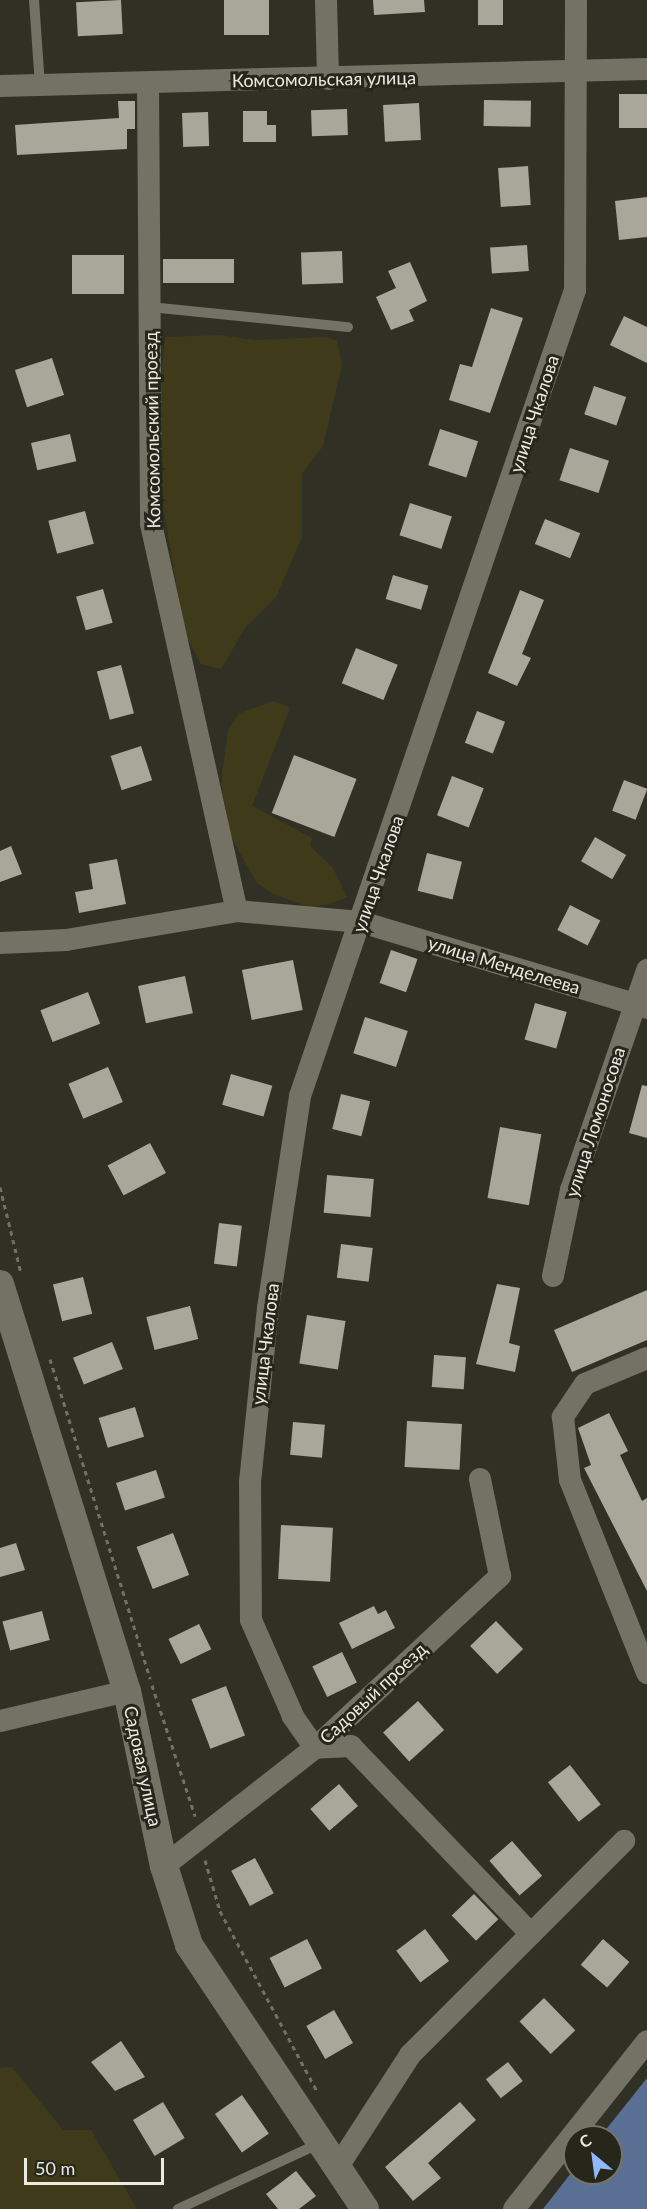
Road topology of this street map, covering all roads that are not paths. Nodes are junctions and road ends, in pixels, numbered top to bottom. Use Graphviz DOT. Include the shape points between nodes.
graph roads {
  1 [pos="34,0"];
  2 [pos="326,0"];
  3 [pos="576,0"];
  4 [pos="647,69"];
  5 [pos="576,73"];
  6 [pos="328,79"];
  7 [pos="148,84"];
  8 [pos="0,86"];
  9 [pos="40,86"];
  10 [pos="150,307"];
  11 [pos="348,327"];
  12 [pos="237,911"];
  13 [pos="361,922"];
  14 [pos="0,943"];
  15 [pos="647,970"];
  16 [pos="640,1006"];
  17 [pos="552,1276"];
  18 [pos="11,1281"];
  19 [pos="647,1358"];
  20 [pos="480,1479"];
  21 [pos="647,1673"];
  22 [pos="127,1691"];
  23 [pos="0,1720"];
  24 [pos="315,1748"];
  25 [pos="624,1841"];
  26 [pos="164,1866"];
  27 [pos="531,1934"];
  28 [pos="647,2042"];
  29 [pos="320,2143"];
  30 [pos="337,2168"];
  31 [pos="178,2209"];
  32 [pos="365,2209"];
  33 [pos="514,2209"];
  1 -- 9 [label="lane"];
  2 -- 6 [label="street"];
  3 -- 5 [label="street, улица Чкалова"];
  4 -- 5 [label="street, Комсомольская улица"];
  5 -- 6 [label="street, Комсомольская улица"];
  5 -- 13 [label="street, улица Чкалова" via="574,290"];
  6 -- 7 [label="street, Комсомольская улица"];
  7 -- 9 [label="street, Комсомольская улица"];
  7 -- 10 [label="street, Комсомольский проезд"];
  8 -- 9 [label="street, Комсомольская улица"];
  10 -- 11 [label="lane"];
  10 -- 12 [label="street, Комсомольский проезд" via="151,524"];
  12 -- 13 [label="street, улица Менделеева"];
  12 -- 14 [label="street, улица Менделеева" via="66,940"];
  13 -- 16 [label="street, улица Менделеева"];
  13 -- 24 [label="street, улица Чкалова" via="300,1096 268,1308 250,1482 251,1620 293,1716"];
  15 -- 16 [label="street, улица Ломоносова"];
  16 -- 17 [label="street, улица Ломоносова" via="571,1190"];
  18 -- 22 [label="street, Садовая улица"];
  19 -- 21 [label="street" via="585,1384 563,1417 570,1480"];
  20 -- 24 [label="street, Садовый проезд" via="500,1576"];
  22 -- 23 [label="street"];
  22 -- 26 [label="street, Садовая улица"];
  24 -- 26 [label="street, Садовый проезд"];
  24 -- 27 [label="street" via="351,1746"];
  25 -- 27 [label="street"];
  26 -- 29 [label="street, Садовая улица" via="189,1945"];
  27 -- 30 [label="street" via="410,2055"];
  28 -- 33 [label="street"];
  29 -- 30 [label="street, Садовая улица"];
  29 -- 31 [label="lane"];
  30 -- 32 [label="street, Садовая улица"];
}
